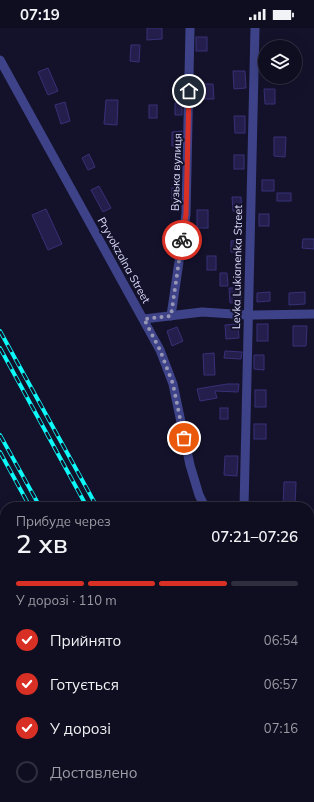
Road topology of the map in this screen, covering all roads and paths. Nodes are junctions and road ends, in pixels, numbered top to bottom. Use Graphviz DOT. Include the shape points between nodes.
graph roads {
  1 [pos="190,28"];
  2 [pos="255,28"];
  3 [pos="0,60"];
  4 [pos="314,314"];
  5 [pos="248,315"];
  6 [pos="171,316"];
  7 [pos="144,319"];
  8 [pos="202,502"];
  9 [pos="244,502"];
  1 -- 6 [label="street, Вузька вулиця" via="186,214"];
  2 -- 5 [label="street, Levka Lukianenka Street"];
  3 -- 7 [label="street, Pryvokzalna Street"];
  4 -- 5 [label="street"];
  5 -- 6 [label="street" via="202,312"];
  5 -- 9 [label="street, Levka Lukianenka Street"];
  6 -- 7 [label="street"];
  7 -- 8 [label="street, Pryvokzalna Street" via="173,384 190,466"];
}
